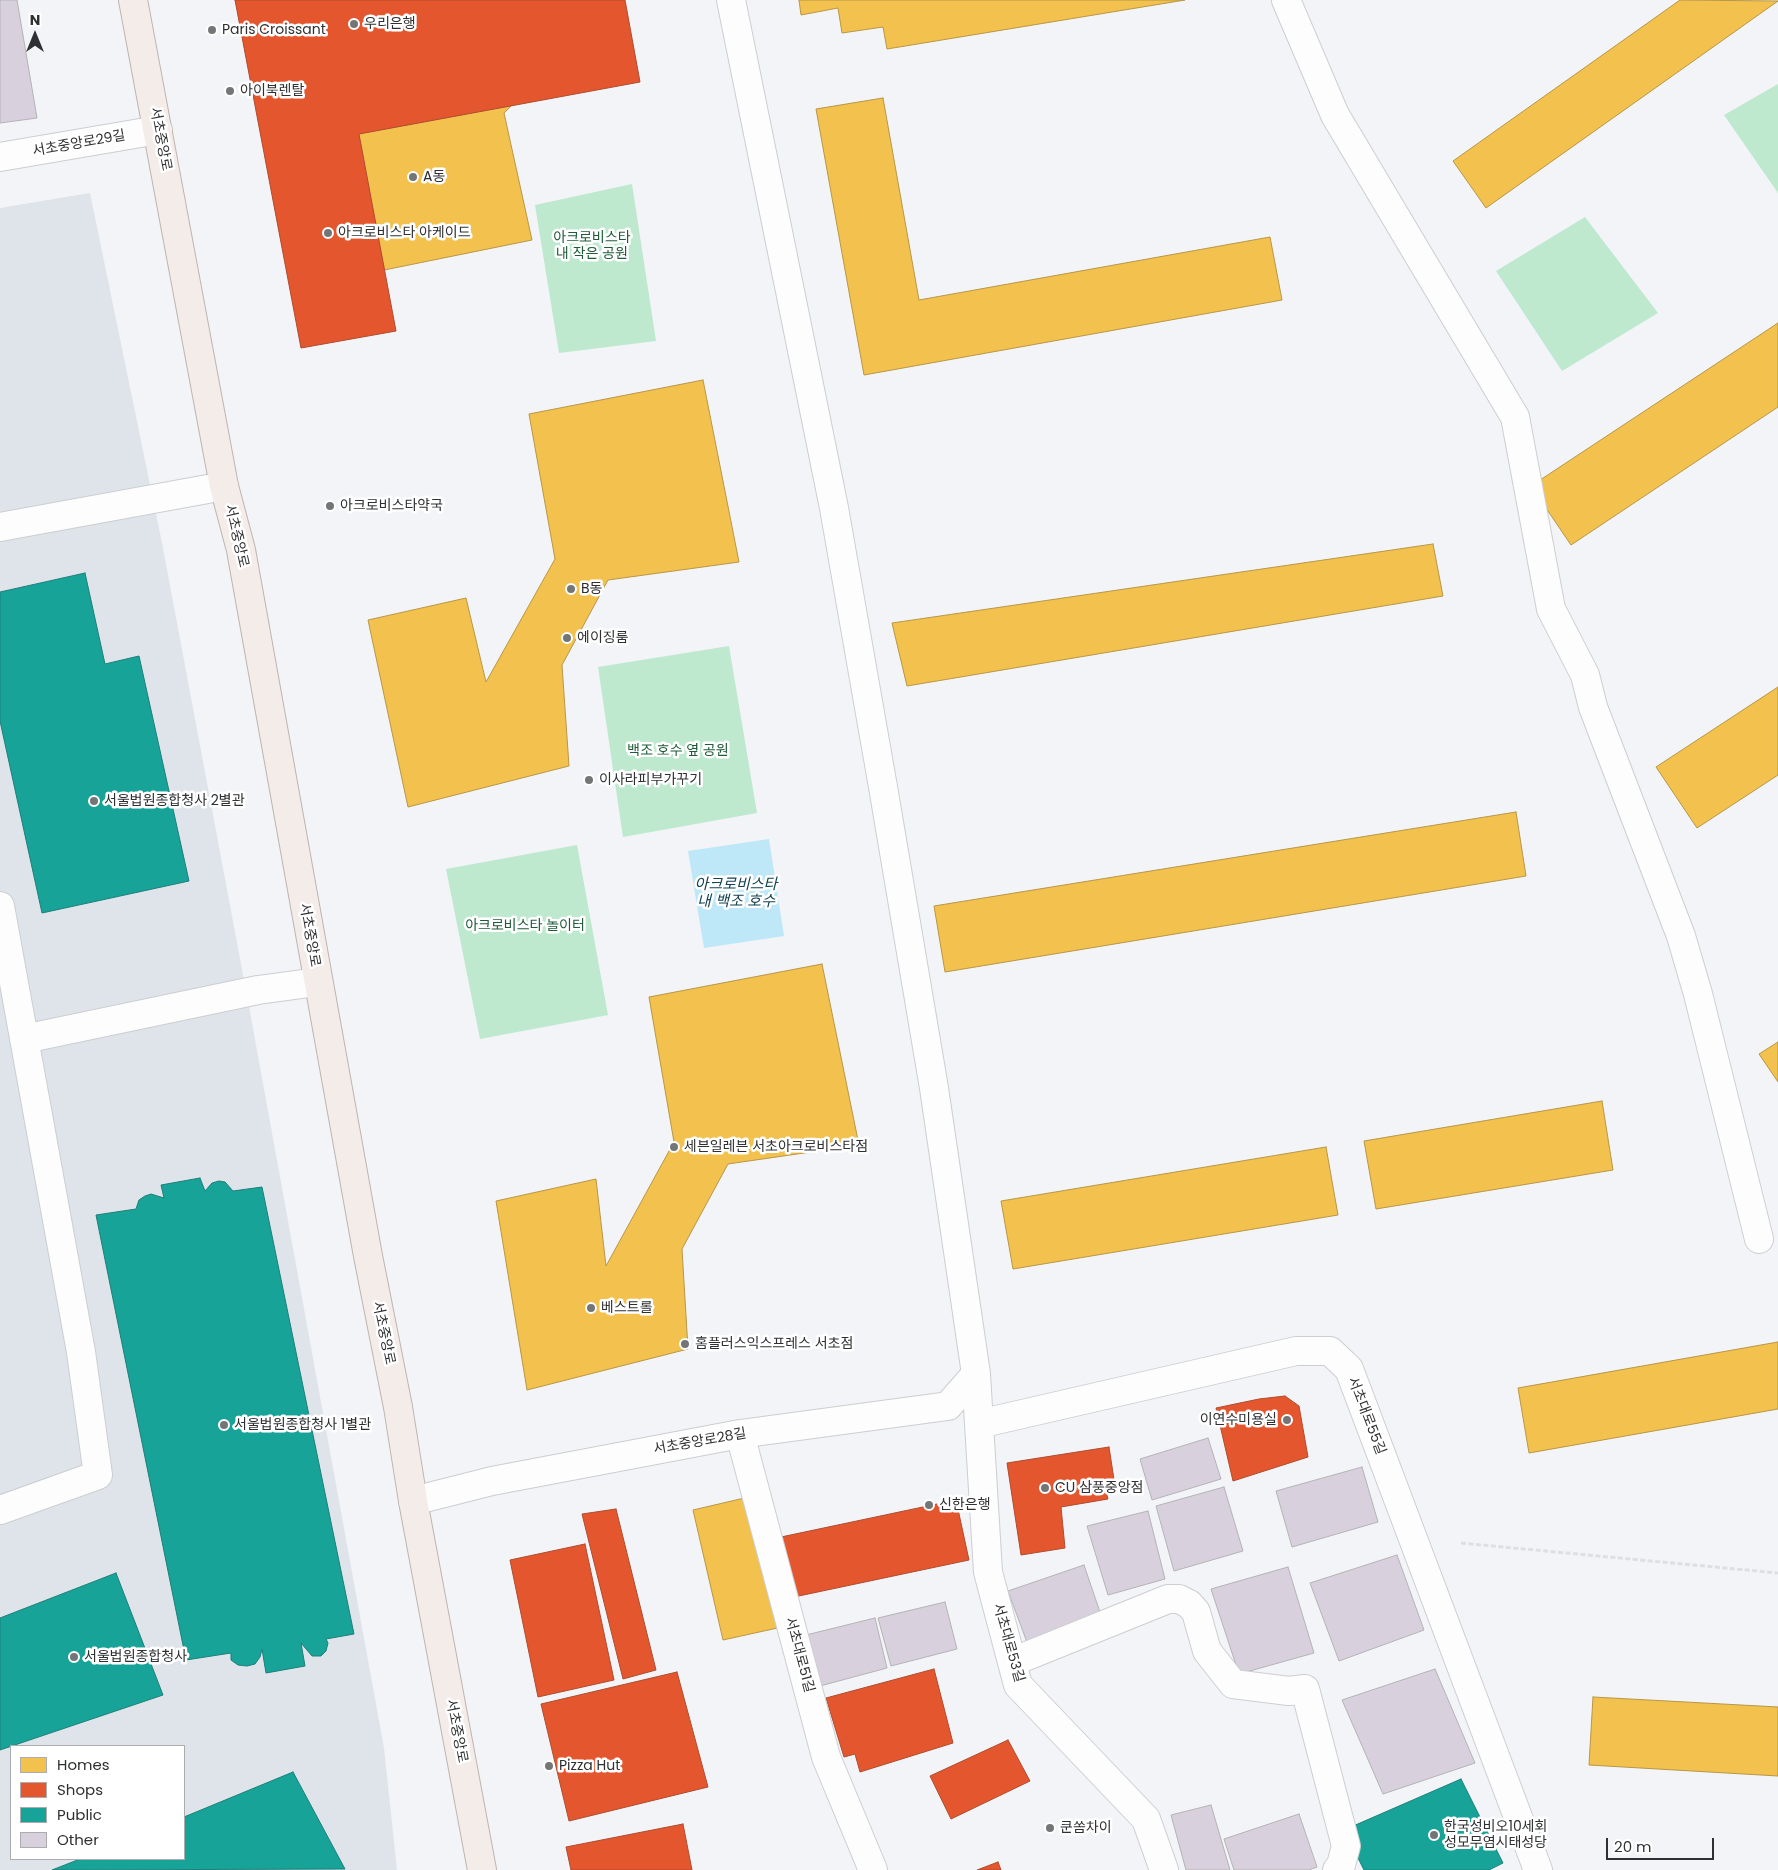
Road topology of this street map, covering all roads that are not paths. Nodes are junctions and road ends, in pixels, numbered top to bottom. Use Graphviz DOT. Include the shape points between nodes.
graph roads {
  1 [pos="134,0"];
  2 [pos="730,0"];
  3 [pos="1286,0"];
  4 [pos="158,130"];
  5 [pos="0,157"];
  6 [pos="224,486"];
  7 [pos="0,527"];
  8 [pos="0,906"];
  9 [pos="3,937"];
  10 [pos="317,982"];
  11 [pos="24,1039"];
  12 [pos="1759,1239"];
  13 [pos="976,1374"];
  14 [pos="979,1424"];
  15 [pos="740,1434"];
  16 [pos="413,1501"];
  17 [pos="0,1510"];
  18 [pos="1012,1662"];
  19 [pos="482,1870"];
  20 [pos="873,1870"];
  21 [pos="1164,1870"];
  22 [pos="1337,1870"];
  23 [pos="1538,1870"];
  1 -- 4 [label="main road, 서초중앙로"];
  2 -- 13 [label="street" via="836,517 934,1088"];
  3 -- 12 [label="street" via="1335,115 1515,417 1551,609 1584,675 1593,707 1682,936"];
  4 -- 5 [label="street, 서초중앙로29길"];
  4 -- 6 [label="main road, 서초중앙로"];
  6 -- 7 [label="street"];
  6 -- 10 [label="main road, 서초중앙로" via="240,550"];
  8 -- 9 [label="street"];
  9 -- 11 [label="street"];
  10 -- 11 [label="street" via="258,990"];
  10 -- 16 [label="main road, 서초중앙로"];
  11 -- 17 [label="street" via="81,1352 98,1475"];
  13 -- 14 [label="street"];
  13 -- 15 [label="street, 서초중앙로28길" via="948,1406"];
  14 -- 18 [label="street, 서초대로53길" via="988,1572"];
  14 -- 23 [label="street, 서초대로55길" via="1296,1351 1330,1351 1349,1369"];
  15 -- 16 [label="street, 서초중앙로28길" via="492,1481"];
  15 -- 20 [label="street, 서초대로51길" via="826,1757"];
  16 -- 19 [label="main road, 서초중앙로"];
  18 -- 21 [label="street, 서초대로53길" via="1018,1685 1146,1819"];
  18 -- 22 [label="street" via="1168,1599 1179,1599 1189,1604 1196,1612 1207,1650 1233,1684 1290,1691 1305,1689 1346,1846"];
}
